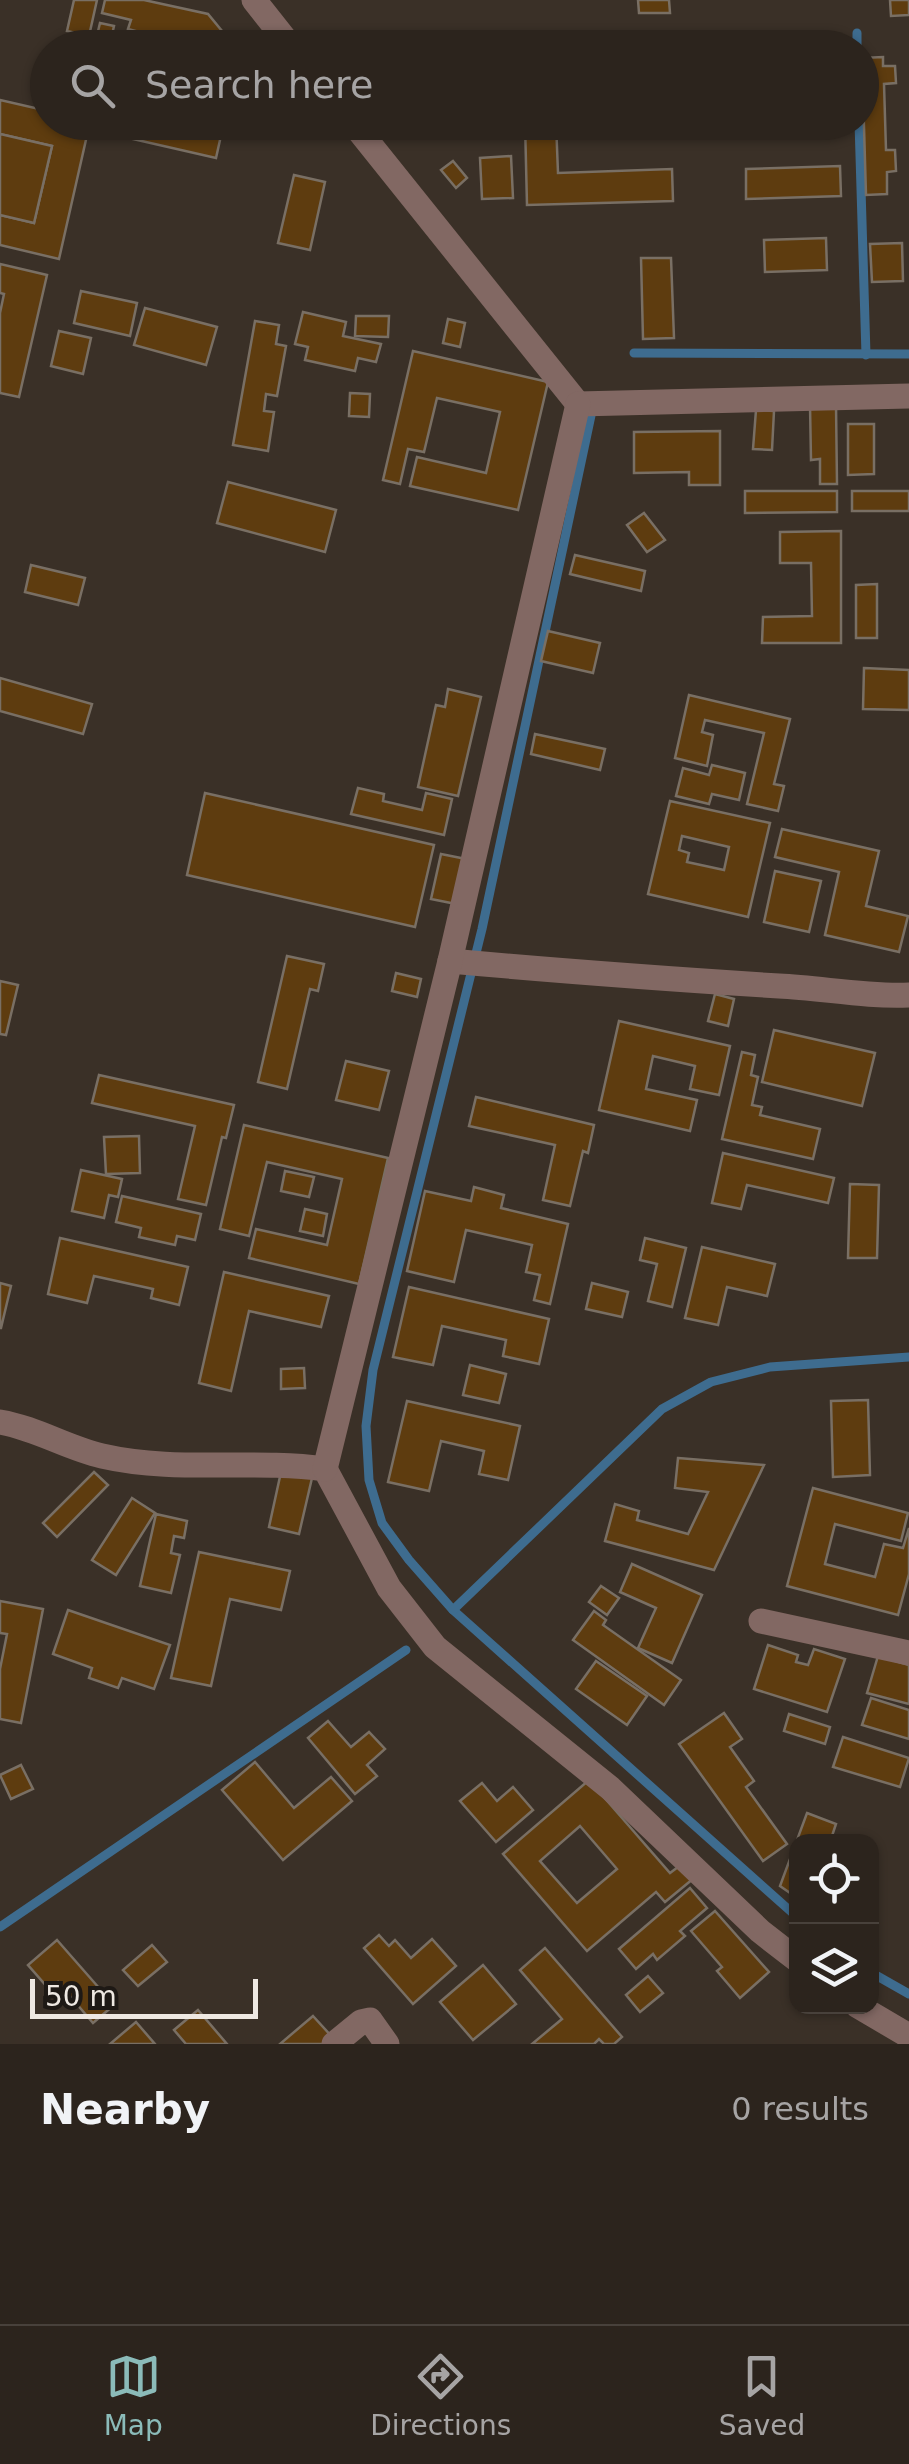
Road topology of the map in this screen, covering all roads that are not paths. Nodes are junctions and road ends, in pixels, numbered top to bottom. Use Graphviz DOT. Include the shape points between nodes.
graph roads {
  1 [pos="254,0"];
  2 [pos="278,30"];
  3 [pos="366,140"];
  4 [pos="909,396"];
  5 [pos="578,404"];
  6 [pos="450,961"];
  7 [pos="909,994"];
  8 [pos="0,1422"];
  9 [pos="325,1469"];
  10 [pos="761,1621"];
  11 [pos="909,1653"];
  12 [pos="789,1954"];
  13 [pos="872,2014"];
  14 [pos="909,2036"];
  15 [pos="334,2044"];
  16 [pos="386,2044"];
  1 -- 2 [label="street"];
  3 -- 5 [label="street"];
  4 -- 5 [label="street"];
  5 -- 6 [label="street"];
  6 -- 7 [label="street"];
  6 -- 9 [label="street"];
  8 -- 9 [label="street" via="100,1456"];
  9 -- 12 [label="street" via="388,1588 435,1647 610,1788"];
  10 -- 11 [label="street"];
  13 -- 14 [label="street"];
  15 -- 16 [label="street" via="370,2020"];
}
